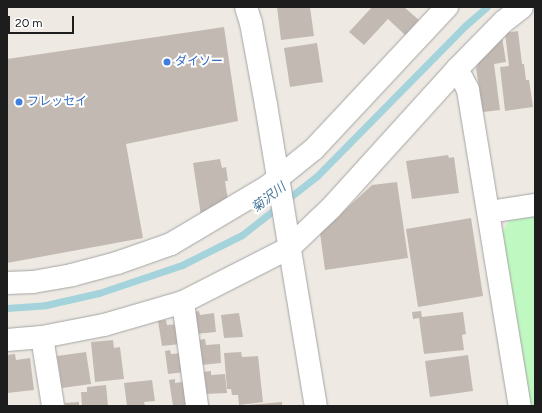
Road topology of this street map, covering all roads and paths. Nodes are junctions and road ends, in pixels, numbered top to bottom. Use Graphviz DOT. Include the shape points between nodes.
graph roads {
  1 [pos="246,7"];
  2 [pos="447,7"];
  3 [pos="522,7"];
  4 [pos="456,69"];
  5 [pos="279,183"];
  6 [pos="535,205"];
  7 [pos="489,212"];
  8 [pos="288,241"];
  9 [pos="7,283"];
  10 [pos="183,302"];
  11 [pos="42,337"];
  12 [pos="7,340"];
  13 [pos="53,406"];
  14 [pos="197,406"];
  15 [pos="316,406"];
  16 [pos="520,406"];
  1 -- 5 [label="street"];
  2 -- 5 [label="street"];
  3 -- 4 [label="street" via="503,22"];
  4 -- 7 [label="street" via="468,90"];
  4 -- 8 [label="street" via="331,208"];
  5 -- 8 [label="street"];
  5 -- 9 [label="street" via="171,244 118,263 72,275 32,282"];
  6 -- 7 [label="street"];
  7 -- 16 [label="street"];
  8 -- 10 [label="street"];
  8 -- 15 [label="street"];
  10 -- 11 [label="street" via="104,325"];
  10 -- 14 [label="street"];
  11 -- 12 [label="street"];
  11 -- 13 [label="street"];
}
